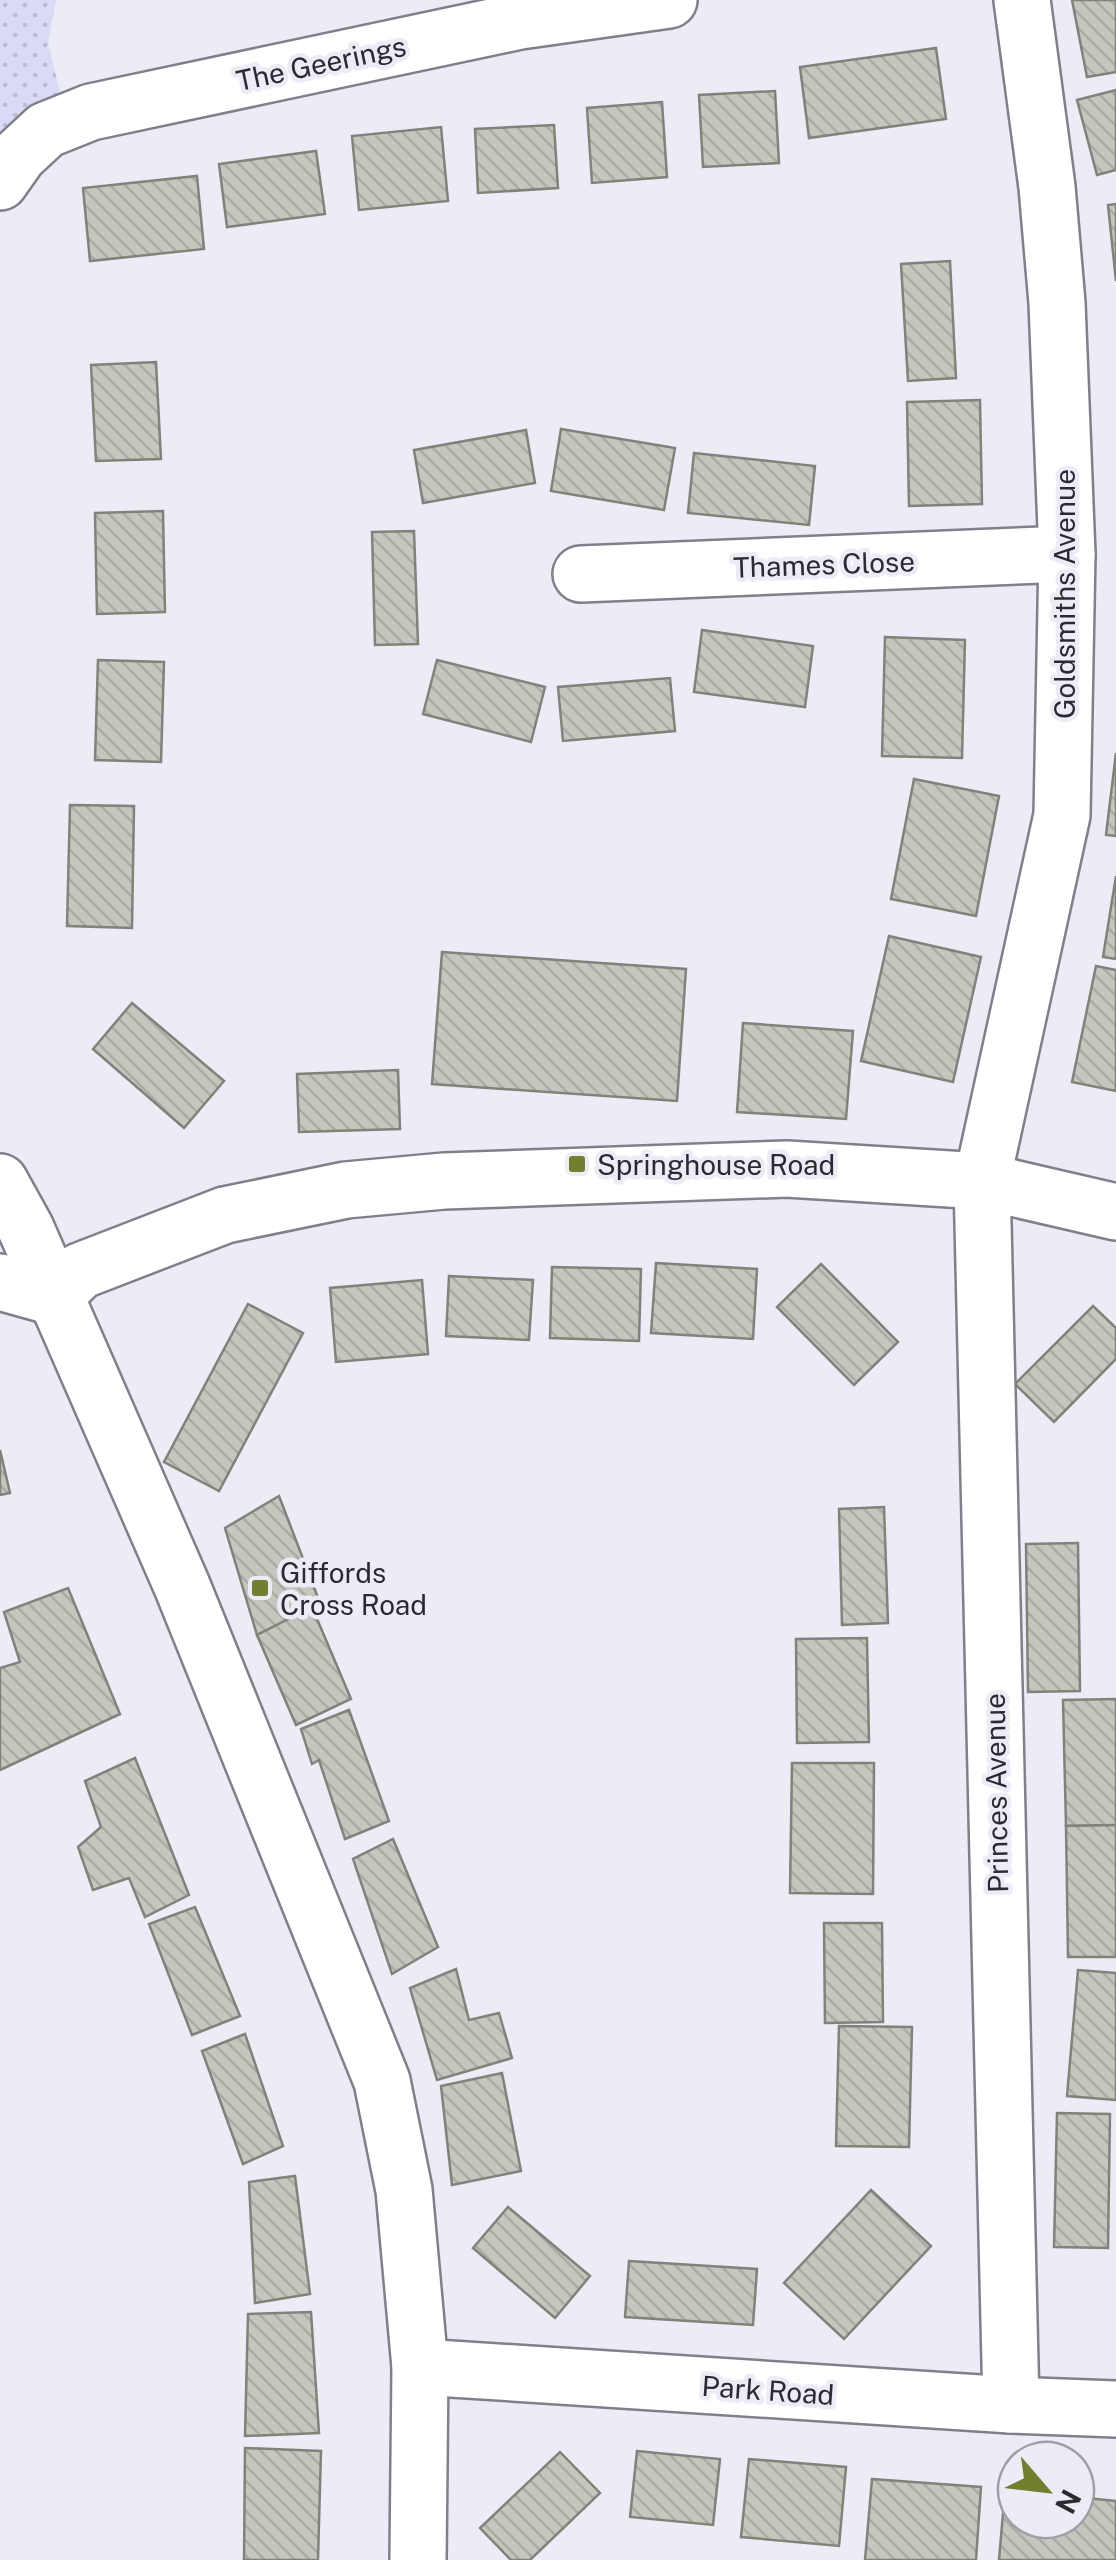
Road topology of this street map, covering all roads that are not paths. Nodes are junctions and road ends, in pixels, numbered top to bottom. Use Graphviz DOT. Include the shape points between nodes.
graph roads {
  1 [pos="669,0"];
  2 [pos="1022,0"];
  3 [pos="518,10"];
  4 [pos="0,182"];
  5 [pos="1067,554"];
  6 [pos="581,574"];
  7 [pos="982,1181"];
  8 [pos="1,1200"];
  9 [pos="1116,1212"];
  10 [pos="0,1282"];
  11 [pos="54,1297"];
  12 [pos="420,2367"];
  13 [pos="1011,2405"];
  14 [pos="1116,2408"];
  15 [pos="418,2560"];
  1 -- 3 [label="street, The Geerings"];
  2 -- 5 [label="street, Goldsmiths Avenue" via="1056,284"];
  3 -- 4 [label="street, The Geerings" via="91,112 46,130"];
  5 -- 6 [label="street, Thames Close"];
  5 -- 7 [label="street, Goldsmiths Avenue" via="1062,815"];
  7 -- 9 [label="street"];
  7 -- 11 [label="street" via="787,1169 346,1190 225,1215 80,1272"];
  7 -- 13 [label="street, Princes Avenue"];
  8 -- 11 [label="street" via="26,1229"];
  10 -- 11 [label="street"];
  11 -- 12 [label="street" via="182,1586 382,2080 404,2190"];
  12 -- 13 [label="street, Park Road"];
  12 -- 15 [label="street"];
  13 -- 14 [label="street, Park Road"];
}
